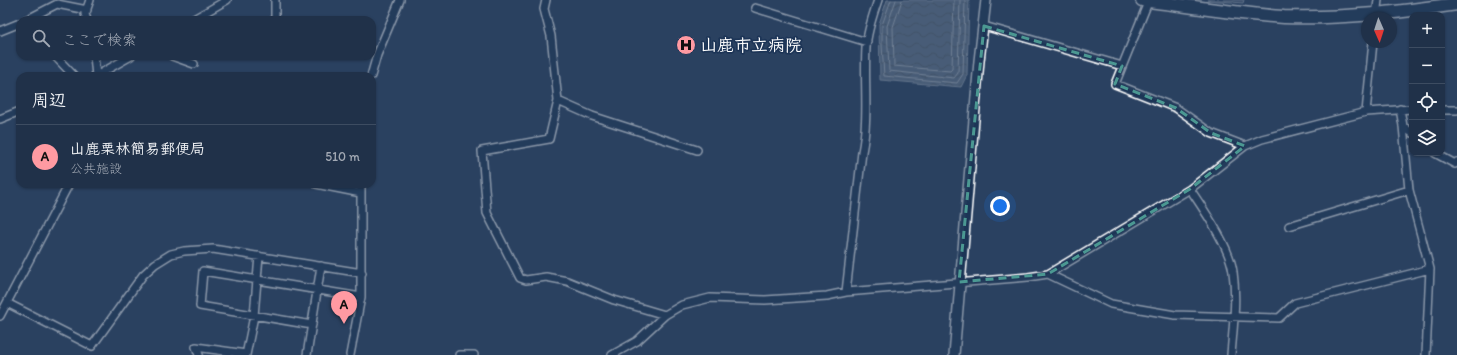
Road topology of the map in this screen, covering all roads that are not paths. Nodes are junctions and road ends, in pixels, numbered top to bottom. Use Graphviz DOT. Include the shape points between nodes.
graph roads {
  1 [pos="90,0"];
  2 [pos="227,0"];
  3 [pos="275,0"];
  4 [pos="400,0"];
  5 [pos="546,0"];
  6 [pos="878,0"];
  7 [pos="986,0"];
  8 [pos="1147,0"];
  9 [pos="1378,0"];
  10 [pos="1457,4"];
  11 [pos="755,8"];
  12 [pos="87,10"];
  13 [pos="1377,12"];
  14 [pos="1397,14"];
  15 [pos="34,16"];
  16 [pos="86,16"];
  17 [pos="199,16"];
  18 [pos="275,16"];
  19 [pos="1361,17"];
  20 [pos="16,25"];
  21 [pos="984,26"];
  22 [pos="0,31"];
  23 [pos="867,42"];
  24 [pos="1372,48"];
  25 [pos="376,58"];
  26 [pos="60,60"];
  27 [pos="94,60"];
  28 [pos="123,60"];
  29 [pos="183,60"];
  30 [pos="376,60"];
  31 [pos="194,64"];
  32 [pos="1122,66"];
  33 [pos="70,72"];
  34 [pos="96,72"];
  35 [pos="103,72"];
  36 [pos="372,72"];
  37 [pos="558,101"];
  38 [pos="1400,109"];
  39 [pos="1409,109"];
  40 [pos="1445,110"];
  41 [pos="1457,110"];
  42 [pos="1366,112"];
  43 [pos="16,113"];
  44 [pos="0,119"];
  45 [pos="1403,126"];
  46 [pos="1409,131"];
  47 [pos="1245,146"];
  48 [pos="697,150"];
  49 [pos="1440,156"];
  50 [pos="1457,162"];
  51 [pos="67,188"];
  52 [pos="336,188"];
  53 [pos="361,188"];
  54 [pos="1190,189"];
  55 [pos="1409,190"];
  56 [pos="361,193"];
  57 [pos="1289,226"];
  58 [pos="259,256"];
  59 [pos="321,266"];
  60 [pos="1430,269"];
  61 [pos="362,273"];
  62 [pos="1048,274"];
  63 [pos="258,280"];
  64 [pos="959,282"];
  65 [pos="317,290"];
  66 [pos="846,292"];
  67 [pos="361,297"];
  68 [pos="7,303"];
  69 [pos="665,315"];
  70 [pos="0,316"];
  71 [pos="254,316"];
  72 [pos="1234,316"];
  73 [pos="312,325"];
  74 [pos="199,355"];
  75 [pos="246,355"];
  76 [pos="307,355"];
  77 [pos="350,355"];
  78 [pos="459,355"];
  79 [pos="474,355"];
  80 [pos="612,355"];
  81 [pos="954,355"];
  82 [pos="1231,355"];
  83 [pos="1426,355"];
  1 -- 12 [label="street"];
  2 -- 17 [label="street"];
  3 -- 18 [label="street"];
  4 -- 25 [label="street"];
  5 -- 37 [label="street" via="544,9 551,36"];
  6 -- 23 [label="street"];
  7 -- 21 [label="street"];
  8 -- 19 [label="highway" via="1218,11 1285,17"];
  8 -- 32 [label="street"];
  9 -- 13 [label="street"];
  10 -- 14 [label="highway"];
  11 -- 23 [label="street"];
  12 -- 15 [label="street" via="57,4"];
  12 -- 16 [label="street"];
  20 -- 22 [label="street"];
  21 -- 32 [label="street"];
  21 -- 64 [label="street"];
  23 -- 66 [label="street" via="866,135"];
  24 -- 42 [label="street"];
  26 -- 33 [label="street"];
  27 -- 34 [label="street"];
  28 -- 35 [label="street"];
  29 -- 31 [label="street"];
  30 -- 36 [label="street"];
  32 -- 47 [label="street" via="1115,84 1176,108 1211,133"];
  37 -- 48 [label="street" via="592,116"];
  37 -- 69 [label="street" via="549,139 482,151 487,213 504,249 520,278 526,280 546,277 567,281 614,300"];
  38 -- 39 [label="street"];
  38 -- 42 [label="street"];
  38 -- 45 [label="street"];
  40 -- 41 [label="street"];
  42 -- 47 [label="street" via="1262,139"];
  43 -- 44 [label="street"];
  45 -- 46 [label="street"];
  45 -- 55 [label="street"];
  47 -- 54 [label="street"];
  49 -- 50 [label="street" via="1455,164"];
  51 -- 68 [label="street"];
  52 -- 56 [label="street"];
  53 -- 56 [label="street"];
  54 -- 62 [label="street"];
  54 -- 72 [label="street" via="1221,238 1233,271"];
  55 -- 57 [label="street"];
  55 -- 60 [label="street"];
  56 -- 61 [label="street"];
  58 -- 59 [label="street"];
  58 -- 63 [label="street"];
  58 -- 68 [label="street" via="213,249 171,254 143,275 92,346"];
  59 -- 61 [label="street"];
  59 -- 65 [label="street"];
  60 -- 72 [label="street" via="1295,303 1279,318"];
  60 -- 83 [label="street"];
  61 -- 67 [label="street"];
  62 -- 64 [label="street"];
  62 -- 72 [label="street" via="1111,304 1175,315"];
  63 -- 65 [label="street"];
  63 -- 71 [label="street"];
  63 -- 71 [label="street" via="203,271 200,306"];
  64 -- 66 [label="street"];
  64 -- 81 [label="street"];
  65 -- 67 [label="street"];
  65 -- 73 [label="street"];
  66 -- 69 [label="street" via="827,296 765,300 710,298 682,305"];
  67 -- 77 [label="street"];
  68 -- 70 [label="street"];
  69 -- 80 [label="street" via="637,341"];
  71 -- 73 [label="street"];
  71 -- 75 [label="street"];
  72 -- 82 [label="street"];
  73 -- 76 [label="street"];
  74 -- 75 [label="street" via="196,347"];
  78 -- 79 [label="street"];
}
